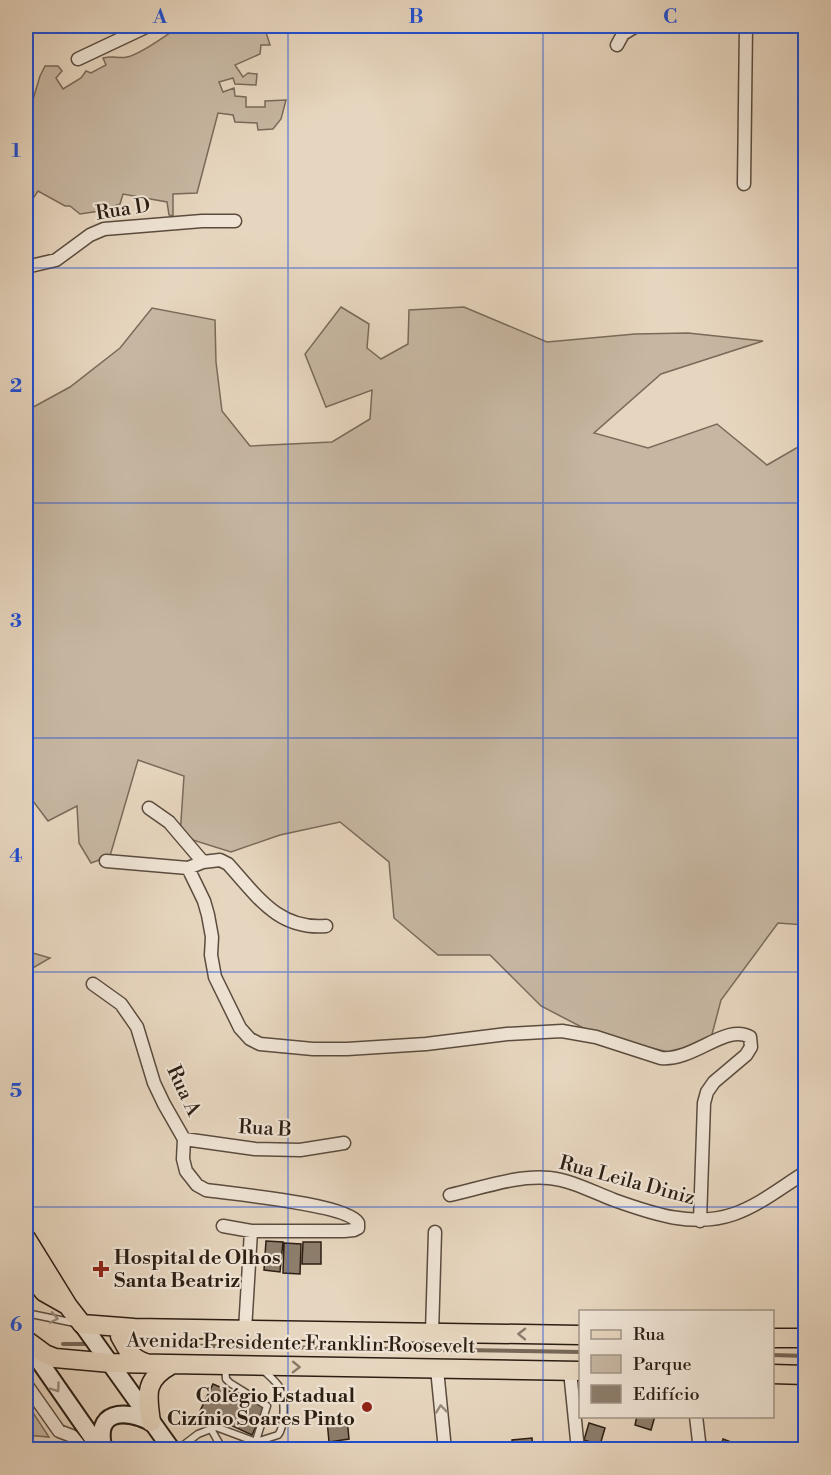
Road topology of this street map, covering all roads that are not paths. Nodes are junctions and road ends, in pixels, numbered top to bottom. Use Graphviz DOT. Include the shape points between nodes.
graph roads {
  1 [pos="148,26"];
  2 [pos="636,26"];
  3 [pos="746,26"];
  4 [pos="617,45"];
  5 [pos="78,59"];
  6 [pos="744,184"];
  7 [pos="235,221"];
  8 [pos="26,267"];
  9 [pos="149,808"];
  10 [pos="106,861"];
  11 [pos="203,862"];
  12 [pos="188,868"];
  13 [pos="326,926"];
  14 [pos="93,984"];
  15 [pos="184,1139"];
  16 [pos="344,1143"];
  17 [pos="806,1172"];
  18 [pos="450,1195"];
  19 [pos="700,1221"];
  20 [pos="223,1226"];
  21 [pos="251,1231"];
  22 [pos="435,1232"];
  23 [pos="26,1238"];
  24 [pos="26,1269"];
  25 [pos="68,1306"];
  26 [pos="26,1313"];
  27 [pos="82,1324"];
  28 [pos="134,1328"];
  29 [pos="245,1330"];
  30 [pos="432,1333"];
  31 [pos="579,1335"];
  32 [pos="774,1338"];
  33 [pos="806,1338"];
  34 [pos="26,1341"];
  35 [pos="111,1363"];
  36 [pos="152,1365"];
  37 [pos="171,1365"];
  38 [pos="225,1366"];
  39 [pos="259,1366"];
  40 [pos="437,1369"];
  41 [pos="575,1371"];
  42 [pos="774,1374"];
  43 [pos="806,1375"];
  44 [pos="26,1383"];
  45 [pos="696,1418"];
  46 [pos="151,1422"];
  47 [pos="211,1429"];
  48 [pos="256,1442"];
  49 [pos="82,1449"];
  50 [pos="102,1449"];
  51 [pos="172,1449"];
  52 [pos="177,1449"];
  53 [pos="224,1449"];
  54 [pos="253,1449"];
  55 [pos="445,1449"];
  56 [pos="578,1449"];
  57 [pos="700,1449"];
  1 -- 5 [label="street"];
  2 -- 4 [label="street" via="620,37"];
  3 -- 6 [label="street"];
  7 -- 8 [label="street, Rua D" via="104,230 90,235 56,260"];
  9 -- 11 [label="street" via="169,822"];
  10 -- 12 [label="street"];
  11 -- 12 [label="street"];
  11 -- 13 [label="street" via="220,860 228,864 280,917 298,924"];
  12 -- 19 [label="street" via="208,915 215,977 240,1028 260,1044 346,1049 562,1031 672,1059 729,1034 743,1033 750,1038 751,1047 714,1082 704,1103"];
  14 -- 15 [label="street, Rua A" via="120,1004 137,1027 154,1083"];
  15 -- 16 [label="street, Rua B" via="255,1149 300,1150"];
  15 -- 21 [label="street, Rua A" via="186,1170 206,1190 340,1211 358,1223 358,1228 344,1231"];
  17 -- 19 [label="street, Rua Leila Diniz" via="736,1213"];
  18 -- 19 [label="street, Rua Leila Diniz" via="523,1179 552,1179 637,1208"];
  20 -- 21 [label="street"];
  21 -- 29 [label="street"];
  22 -- 30 [label="street"];
  23 -- 25 [label="main road"];
  24 -- 25 [label="main road" via="44,1292"];
  25 -- 27 [label="main road"];
  26 -- 27 [label="lane, one-way"];
  27 -- 28 [label="main road, Avenida Presidente Franklin Roosevelt"];
  27 -- 35 [label="main road"];
  28 -- 29 [label="main road, Avenida Presidente Franklin Roosevelt"];
  28 -- 36 [label="main road" via="120,1336 132,1357"];
  29 -- 30 [label="main road, Avenida Presidente Franklin Roosevelt"];
  31 -- 30 [label="main road, Avenida Presidente Franklin Roosevelt, one-way"];
  32 -- 33 [label="main road"];
  34 -- 35 [label="main road, Avenida Presidente Franklin Roosevelt" via="55,1358"];
  34 -- 50 [label="main road, one-way"];
  35 -- 36 [label="main road, Avenida Presidente Franklin Roosevelt"];
  35 -- 46 [label="main road"];
  36 -- 37 [label="main road, Avenida Presidente Franklin Roosevelt"];
  37 -- 38 [label="main road, Avenida Presidente Franklin Roosevelt"];
  37 -- 46 [label="main road" via="158,1372 151,1383"];
  38 -- 39 [label="main road, Avenida Presidente Franklin Roosevelt"];
  38 -- 48 [label="lane" via="230,1383 267,1406"];
  39 -- 40 [label="main road, Avenida Presidente Franklin Roosevelt, one-way"];
  39 -- 48 [label="lane" via="280,1387 283,1425 278,1435"];
  40 -- 41 [label="main road, Avenida Presidente Franklin Roosevelt"];
  55 -- 40 [label="street, one-way"];
  41 -- 56 [label="street"];
  42 -- 43 [label="main road"];
  44 -- 49 [label="street" via="59,1431 72,1436"];
  45 -- 57 [label="street"];
  46 -- 50 [label="main road" via="135,1415 110,1418 104,1425"];
  46 -- 51 [label="main road"];
  47 -- 48 [label="lane" via="220,1428"];
  47 -- 52 [label="lane"];
  47 -- 53 [label="lane"];
  48 -- 54 [label="lane"];
}
